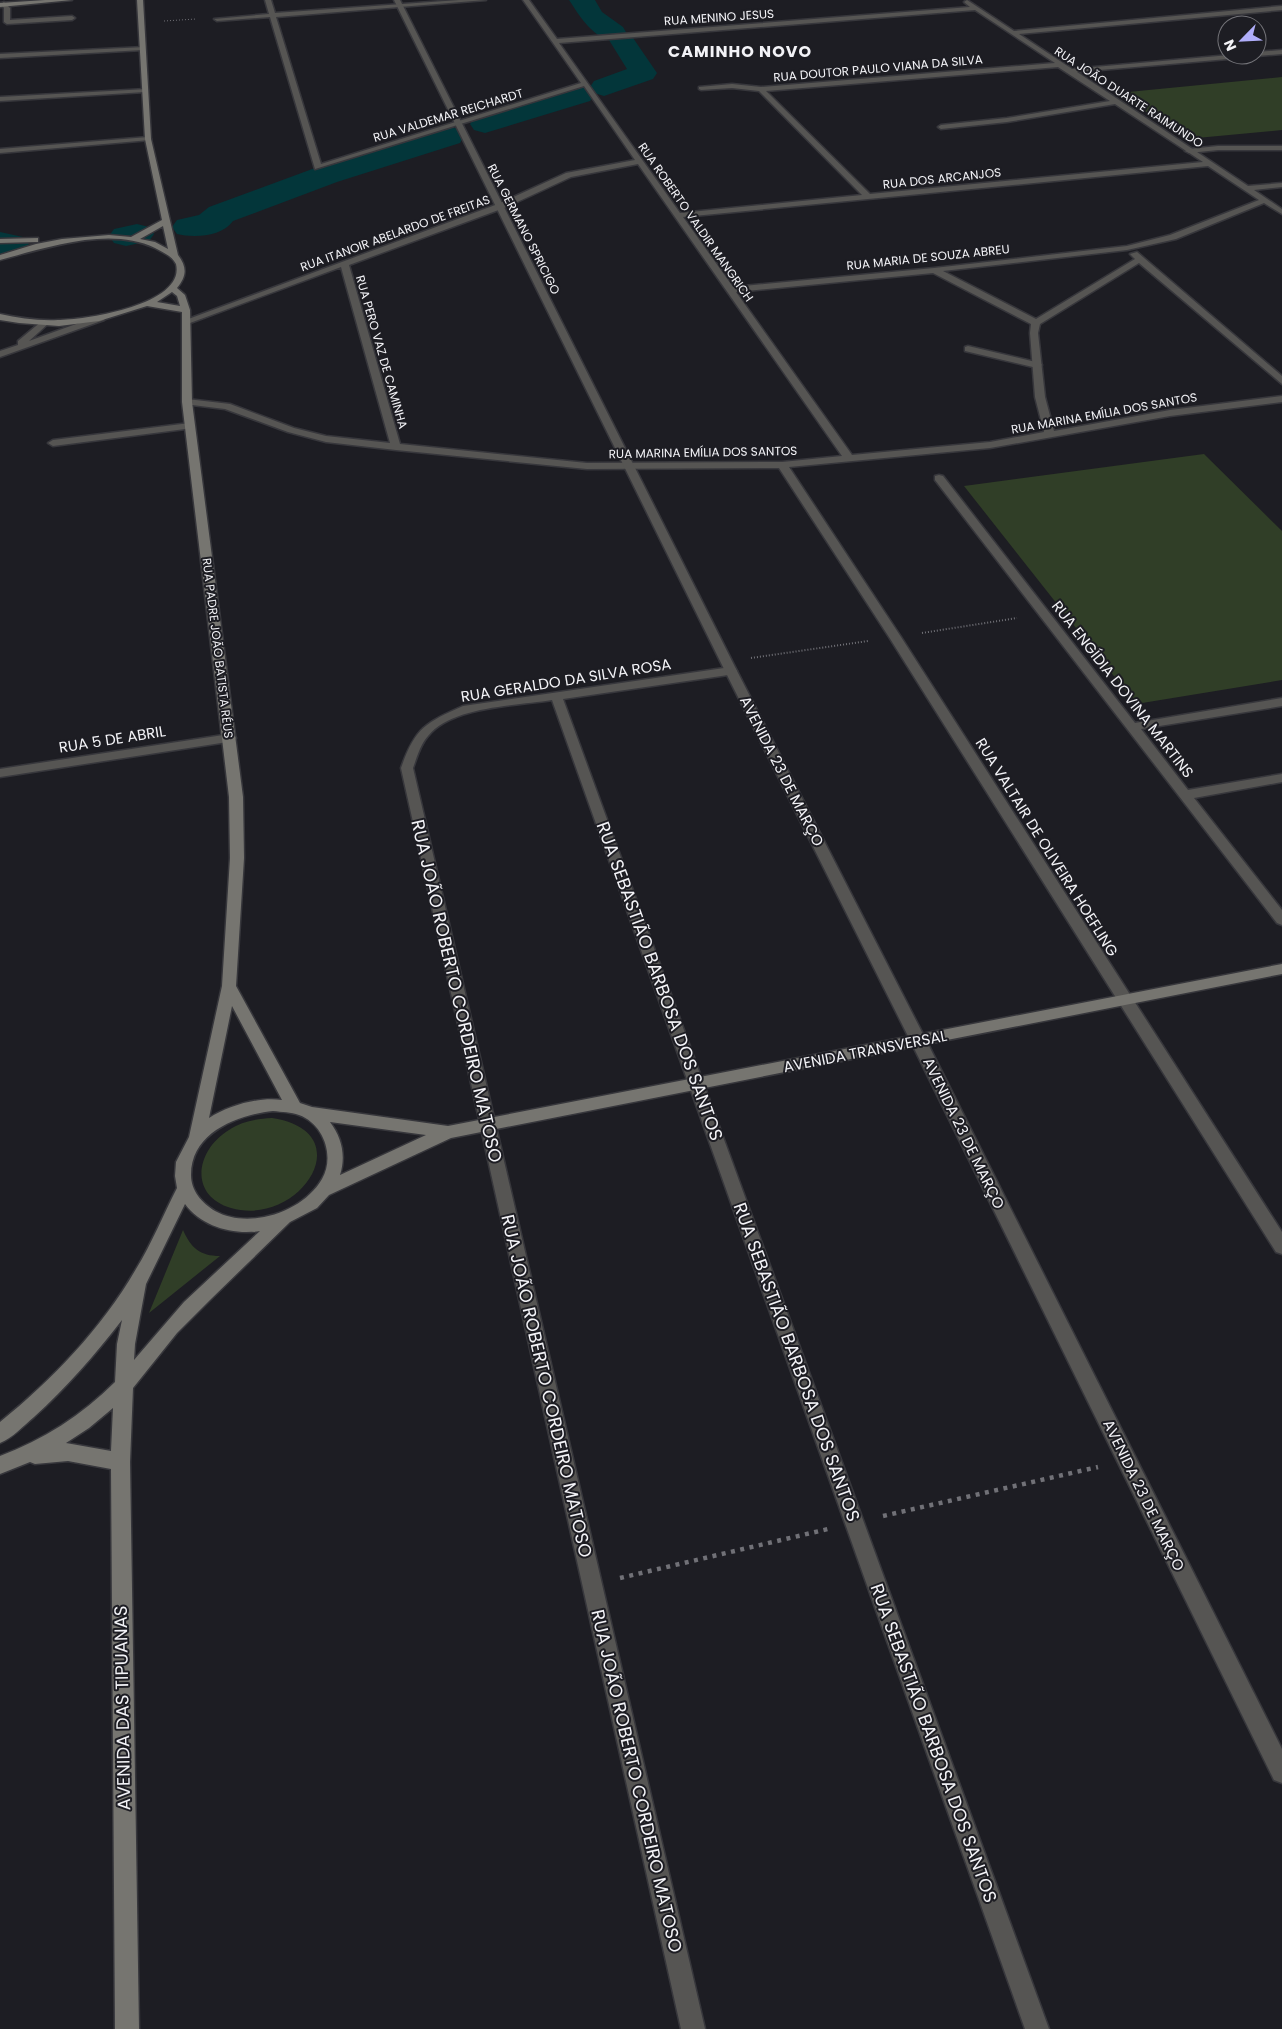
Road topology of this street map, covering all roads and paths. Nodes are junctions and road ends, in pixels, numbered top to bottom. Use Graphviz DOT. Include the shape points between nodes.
graph roads {
  1 [pos="69,0"];
  2 [pos="140,0"];
  3 [pos="268,0"];
  4 [pos="483,0"];
  5 [pos="526,0"];
  6 [pos="963,0"];
  7 [pos="3,2"];
  8 [pos="399,3"];
  9 [pos="975,8"];
  10 [pos="1282,8"];
  11 [pos="273,15"];
  12 [pos="72,18"];
  13 [pos="217,19"];
  14 [pos="141,22"];
  15 [pos="1012,33"];
  16 [pos="555,41"];
  17 [pos="143,48"];
  18 [pos="1282,52"];
  19 [pos="1267,53"];
  20 [pos="0,56"];
  21 [pos="1217,58"];
  22 [pos="1058,64"];
  23 [pos="1069,71"];
  24 [pos="585,84"];
  25 [pos="701,88"];
  26 [pos="761,89"];
  27 [pos="145,90"];
  28 [pos="0,99"];
  29 [pos="1114,102"];
  30 [pos="459,123"];
  31 [pos="941,127"];
  32 [pos="148,139"];
  33 [pos="1282,148"];
  34 [pos="0,151"];
  35 [pos="1189,151"];
  36 [pos="640,161"];
  37 [pos="1209,164"];
  38 [pos="1282,184"];
  39 [pos="1247,188"];
  40 [pos="868,196"];
  41 [pos="1265,200"];
  42 [pos="501,206"];
  43 [pos="1282,212"];
  44 [pos="678,215"];
  45 [pos="167,221"];
  46 [pos="66,240"];
  47 [pos="131,240"];
  48 [pos="0,241"];
  49 [pos="1127,248"];
  50 [pos="174,256"];
  51 [pos="0,258"];
  52 [pos="1140,259"];
  53 [pos="344,263"];
  54 [pos="934,270"];
  55 [pos="172,288"];
  56 [pos="731,290"];
  57 [pos="146,304"];
  58 [pos="186,316"];
  59 [pos="0,317"];
  60 [pos="101,318"];
  61 [pos="45,323"];
  62 [pos="1036,323"];
  63 [pos="968,349"];
  64 [pos="12,350"];
  65 [pos="0,354"];
  66 [pos="1036,366"];
  67 [pos="1282,381"];
  68 [pos="1282,398"];
  69 [pos="187,402"];
  70 [pos="190,426"];
  71 [pos="1050,435"];
  72 [pos="53,443"];
  73 [pos="396,447"];
  74 [pos="848,457"];
  75 [pos="782,465"];
  76 [pos="631,467"];
  77 [pos="939,478"];
  78 [pos="731,671"];
  79 [pos="556,695"];
  80 [pos="1282,702"];
  81 [pos="1132,727"];
  82 [pos="230,738"];
  83 [pos="416,743"];
  84 [pos="0,773"];
  85 [pos="1282,778"];
  86 [pos="1186,795"];
  87 [pos="1282,920"];
  88 [pos="1282,969"];
  89 [pos="229,986"];
  90 [pos="1124,1000"];
  91 [pos="918,1040"];
  92 [pos="698,1083"];
  93 [pos="294,1107"];
  94 [pos="309,1113"];
  95 [pos="487,1124"];
  96 [pos="448,1132"];
  97 [pos="197,1138"];
  98 [pos="184,1190"];
  99 [pos="322,1191"];
  100 [pos="286,1218"];
  101 [pos="1282,1247"];
  102 [pos="137,1284"];
  103 [pos="123,1386"];
  104 [pos="0,1434"];
  105 [pos="7,1462"];
  106 [pos="120,1462"];
  107 [pos="1282,1772"];
  108 [pos="127,2029"];
  109 [pos="693,2029"];
  110 [pos="1037,2029"];
  1 -- 7 [label="main road"];
  2 -- 14 [label="main road"];
  3 -- 11 [label="street"];
  4 -- 8 [label="street"];
  5 -- 16 [label="street, RUA ROBERTO VALDIR MANGRICH"];
  6 -- 9 [label="street, RUA JOÃO DUARTE RAIMUNDO"];
  7 -- 12 [label="street" via="7,8 6,22"];
  8 -- 11 [label="street"];
  8 -- 30 [label="street, RUA GERMANO SPRICIGO"];
  9 -- 15 [label="street, RUA JOÃO DUARTE RAIMUNDO"];
  9 -- 16 [label="street, RUA MENINO JESUS"];
  10 -- 15 [label="street"];
  11 -- 13 [label="street"];
  11 -- 30 [label="street, RUA VALDEMAR REICHARDT" via="318,167"];
  13 -- 14 [label="path"];
  14 -- 17 [label="main road"];
  15 -- 22 [label="street, RUA JOÃO DUARTE RAIMUNDO"];
  16 -- 24 [label="street, RUA ROBERTO VALDIR MANGRICH"];
  17 -- 20 [label="street"];
  17 -- 27 [label="main road"];
  18 -- 19 [label="street"];
  21 -- 23 [label="street"];
  22 -- 23 [label="street, RUA JOÃO DUARTE RAIMUNDO"];
  22 -- 26 [label="street, RUA DOUTOR PAULO VIANA DA SILVA"];
  23 -- 29 [label="street, RUA JOÃO DUARTE RAIMUNDO"];
  24 -- 30 [label="street, RUA VALDEMAR REICHARDT"];
  24 -- 36 [label="street, RUA ROBERTO VALDIR MANGRICH"];
  25 -- 26 [label="street" via="732,86"];
  26 -- 40 [label="street, RUA DOUTOR PAULO VIANA DA SILVA"];
  27 -- 28 [label="street"];
  27 -- 32 [label="main road"];
  29 -- 31 [label="street" via="1007,120"];
  29 -- 35 [label="street, RUA JOÃO DUARTE RAIMUNDO"];
  30 -- 42 [label="street, RUA GERMANO SPRICIGO"];
  32 -- 34 [label="street"];
  32 -- 45 [label="main road"];
  33 -- 35 [label="street"];
  35 -- 37 [label="street, RUA JOÃO DUARTE RAIMUNDO"];
  36 -- 42 [label="street, RUA ITANOIR ABELARDO DE FREITAS" via="569,176"];
  36 -- 44 [label="street, RUA ROBERTO VALDIR MANGRICH"];
  37 -- 39 [label="street, RUA JOÃO DUARTE RAIMUNDO"];
  37 -- 40 [label="street, RUA DOS ARCANJOS"];
  38 -- 39 [label="street"];
  39 -- 41 [label="street, RUA JOÃO DUARTE RAIMUNDO"];
  40 -- 44 [label="street, RUA DOS ARCANJOS"];
  41 -- 43 [label="street, RUA JOÃO DUARTE RAIMUNDO"];
  41 -- 49 [label="street, RUA MARIA DE SOUZA ABREU" via="1173,237"];
  42 -- 53 [label="street, RUA ITANOIR ABELARDO DE FREITAS"];
  42 -- 76 [label="street, RUA GERMANO SPRICIGO"];
  44 -- 56 [label="street, RUA ROBERTO VALDIR MANGRICH"];
  45 -- 47 [label="main road"];
  45 -- 50 [label="main road"];
  46 -- 47 [label="main road"];
  46 -- 48 [label="main road"];
  46 -- 51 [label="main road" via="30,247"];
  47 -- 50 [label="main road" via="157,246"];
  49 -- 52 [label="street"];
  49 -- 54 [label="street, RUA MARIA DE SOUZA ABREU"];
  50 -- 55 [label="main road" via="181,264 182,273"];
  52 -- 62 [label="street"];
  52 -- 67 [label="street"];
  53 -- 58 [label="street, RUA ITANOIR ABELARDO DE FREITAS"];
  53 -- 73 [label="street, RUA PERO VAZ DE CAMINHA"];
  54 -- 56 [label="street, RUA MARIA DE SOUZA ABREU"];
  54 -- 62 [label="street"];
  55 -- 57 [label="main road"];
  55 -- 58 [label="main road, RUA PADRE JOÃO BATISTA RÉUS" via="182,295"];
  56 -- 74 [label="street, RUA ROBERTO VALDIR MANGRICH"];
  57 -- 58 [label="main road" via="164,305"];
  57 -- 60 [label="main road"];
  58 -- 69 [label="main road, RUA PADRE JOÃO BATISTA RÉUS"];
  59 -- 61 [label="main road"];
  60 -- 61 [label="main road"];
  60 -- 64 [label="street"];
  61 -- 64 [label="street"];
  62 -- 66 [label="street"];
  63 -- 66 [label="street"];
  64 -- 65 [label="street"];
  66 -- 71 [label="street"];
  68 -- 71 [label="street, RUA MARINA EMÍLIA DOS SANTOS" via="1170,413"];
  69 -- 70 [label="main road, RUA PADRE JOÃO BATISTA RÉUS"];
  69 -- 73 [label="street, RUA MARINA EMÍLIA DOS SANTOS" via="227,406 326,439"];
  70 -- 72 [label="street"];
  70 -- 82 [label="main road, RUA PADRE JOÃO BATISTA RÉUS"];
  71 -- 74 [label="street, RUA MARINA EMÍLIA DOS SANTOS" via="982,446"];
  73 -- 76 [label="street, RUA MARINA EMÍLIA DOS SANTOS" via="587,466"];
  74 -- 75 [label="street, RUA MARINA EMÍLIA DOS SANTOS"];
  75 -- 76 [label="street, RUA MARINA EMÍLIA DOS SANTOS"];
  75 -- 90 [label="street, RUA VALTAIR DE OLIVEIRA HOEFLING"];
  76 -- 78 [label="street, AVENIDA 23 DE MARÇO"];
  77 -- 81 [label="street, RUA ENGÍDIA DOVINA MARTINS"];
  78 -- 79 [label="street, RUA GERALDO DA SILVA ROSA"];
  78 -- 91 [label="street, AVENIDA 23 DE MARÇO"];
  79 -- 83 [label="street, RUA GERALDO DA SILVA ROSA" via="467,708 431,725"];
  79 -- 92 [label="street, RUA SEBASTIÃO BARBOSA DOS SANTOS"];
  80 -- 81 [label="street"];
  81 -- 86 [label="street, RUA ENGÍDIA DOVINA MARTINS"];
  82 -- 84 [label="street, RUA 5 DE ABRIL"];
  82 -- 89 [label="main road, RUA PADRE JOÃO BATISTA RÉUS" via="236,797 237,858"];
  83 -- 95 [label="street, RUA JOÃO ROBERTO CORDEIRO MATOSO" via="407,768"];
  85 -- 86 [label="street"];
  86 -- 87 [label="street, RUA ENGÍDIA DOVINA MARTINS"];
  88 -- 90 [label="main road, AVENIDA TRANSVERSAL"];
  89 -- 93 [label="main road"];
  89 -- 97 [label="main road, RUA PADRE JOÃO BATISTA RÉUS"];
  90 -- 91 [label="main road, AVENIDA TRANSVERSAL"];
  90 -- 101 [label="street, RUA VALTAIR DE OLIVEIRA HOEFLING"];
  91 -- 92 [label="main road, AVENIDA TRANSVERSAL"];
  91 -- 107 [label="street, AVENIDA 23 DE MARÇO"];
  92 -- 95 [label="main road, AVENIDA TRANSVERSAL"];
  92 -- 110 [label="street, RUA SEBASTIÃO BARBOSA DOS SANTOS"];
  93 -- 94 [label="main road"];
  93 -- 97 [label="main road" via="273,1104 252,1107 212,1124"];
  94 -- 96 [label="main road, AVENIDA TRANSVERSAL"];
  94 -- 99 [label="main road" via="324,1125 333,1139 336,1156 333,1174"];
  95 -- 96 [label="main road, AVENIDA TRANSVERSAL"];
  95 -- 109 [label="street, RUA JOÃO ROBERTO CORDEIRO MATOSO"];
  96 -- 99 [label="main road, AVENIDA TRANSVERSAL"];
  97 -- 98 [label="main road" via="186,1155 182,1172"];
  98 -- 100 [label="main road" via="192,1204 223,1223 258,1225"];
  98 -- 102 [label="main road"];
  99 -- 100 [label="main road" via="312,1202"];
  100 -- 103 [label="main road" via="173,1325"];
  102 -- 103 [label="main road, AVENIDA DAS TIPUANAS"];
  102 -- 104 [label="main road" via="104,1329 61,1378"];
  103 -- 105 [label="main road" via="84,1421 40,1448"];
  103 -- 106 [label="main road, AVENIDA DAS TIPUANAS"];
  105 -- 106 [label="main road" via="59,1451"];
  106 -- 108 [label="main road, AVENIDA DAS TIPUANAS"];
}
